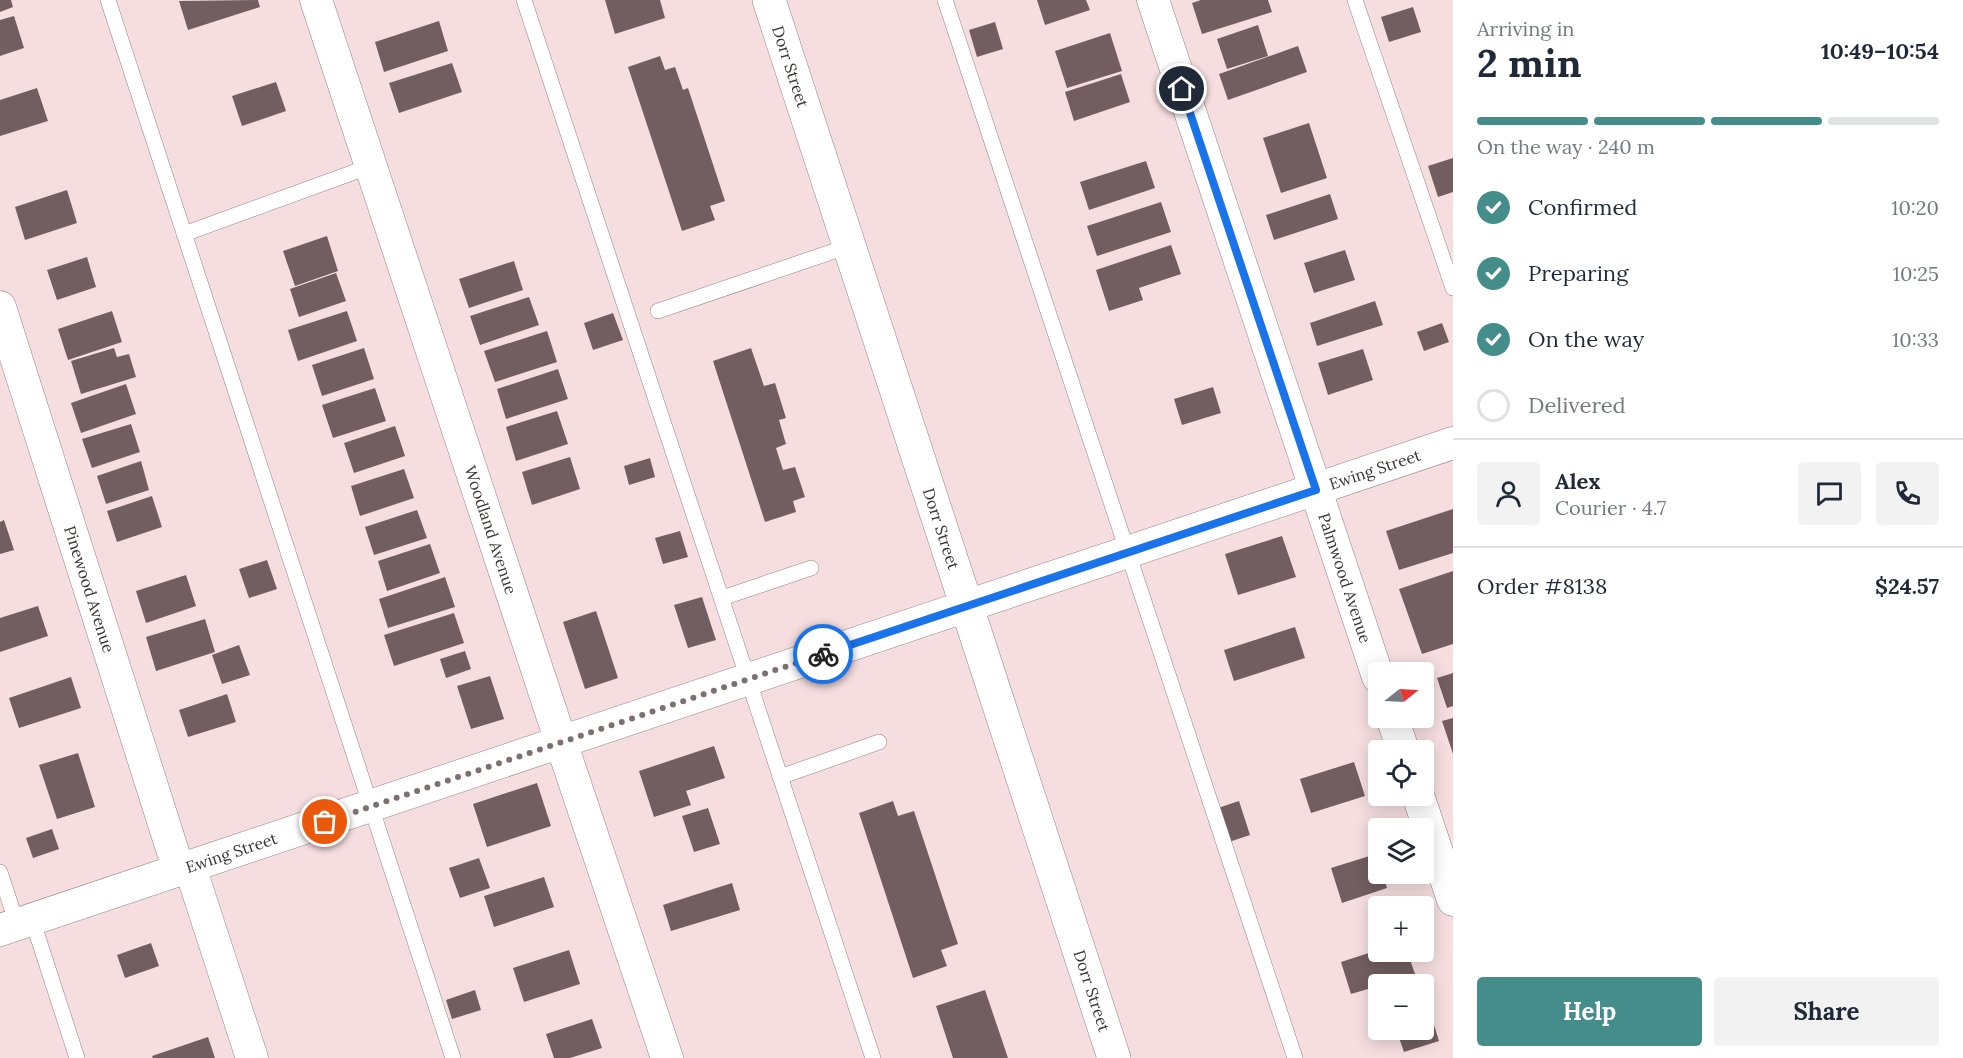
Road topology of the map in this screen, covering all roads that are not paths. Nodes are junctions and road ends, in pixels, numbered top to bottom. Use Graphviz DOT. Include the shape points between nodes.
graph roads {
  1 [pos="108,0"];
  2 [pos="316,0"];
  3 [pos="524,0"];
  4 [pos="769,0"];
  5 [pos="945,0"];
  6 [pos="1153,0"];
  7 [pos="1355,0"];
  8 [pos="371,166"];
  9 [pos="184,234"];
  10 [pos="849,246"];
  11 [pos="1453,288"];
  12 [pos="0,306"];
  13 [pos="658,311"];
  14 [pos="1453,443"];
  15 [pos="1316,490"];
  16 [pos="1127,553"];
  17 [pos="811,568"];
  18 [pos="722,598"];
  19 [pos="966,606"];
  20 [pos="1373,662"];
  21 [pos="748,679"];
  22 [pos="561,742"];
  23 [pos="879,742"];
  24 [pos="780,777"];
  25 [pos="1422,806"];
  26 [pos="369,807"];
  27 [pos="185,869"];
  28 [pos="0,872"];
  29 [pos="1453,900"];
  30 [pos="16,925"];
  31 [pos="77,1058"];
  32 [pos="252,1058"];
  33 [pos="453,1058"];
  34 [pos="667,1058"];
  35 [pos="873,1058"];
  36 [pos="1114,1058"];
  37 [pos="1295,1058"];
  1 -- 9 [label="lane"];
  2 -- 8 [label="street, Woodland Avenue"];
  3 -- 18 [label="lane"];
  4 -- 10 [label="main road, Dorr Street"];
  5 -- 16 [label="lane"];
  6 -- 15 [label="street, Palmwood Avenue"];
  7 -- 11 [label="lane"];
  8 -- 9 [label="lane"];
  8 -- 22 [label="street, Woodland Avenue"];
  9 -- 26 [label="lane"];
  10 -- 13 [label="lane"];
  10 -- 19 [label="main road, Dorr Street"];
  12 -- 27 [label="street, Pinewood Avenue"];
  14 -- 15 [label="street, Ewing Street"];
  15 -- 16 [label="street, Ewing Street"];
  15 -- 20 [label="street, Palmwood Avenue"];
  16 -- 19 [label="street, Ewing Street"];
  16 -- 37 [label="lane"];
  17 -- 18 [label="lane"];
  18 -- 21 [label="lane"];
  19 -- 21 [label="street, Ewing Street"];
  19 -- 36 [label="main road, Dorr Street"];
  21 -- 22 [label="street, Ewing Street"];
  21 -- 24 [label="lane"];
  22 -- 26 [label="street, Ewing Street"];
  22 -- 34 [label="street, Woodland Avenue"];
  23 -- 24 [label="lane"];
  24 -- 35 [label="lane"];
  25 -- 29 [label="street"];
  26 -- 27 [label="street, Ewing Street"];
  26 -- 33 [label="lane"];
  27 -- 30 [label="street, Ewing Street"];
  27 -- 32 [label="street, Pinewood Avenue"];
  28 -- 30 [label="lane"];
  30 -- 31 [label="lane"];
}
